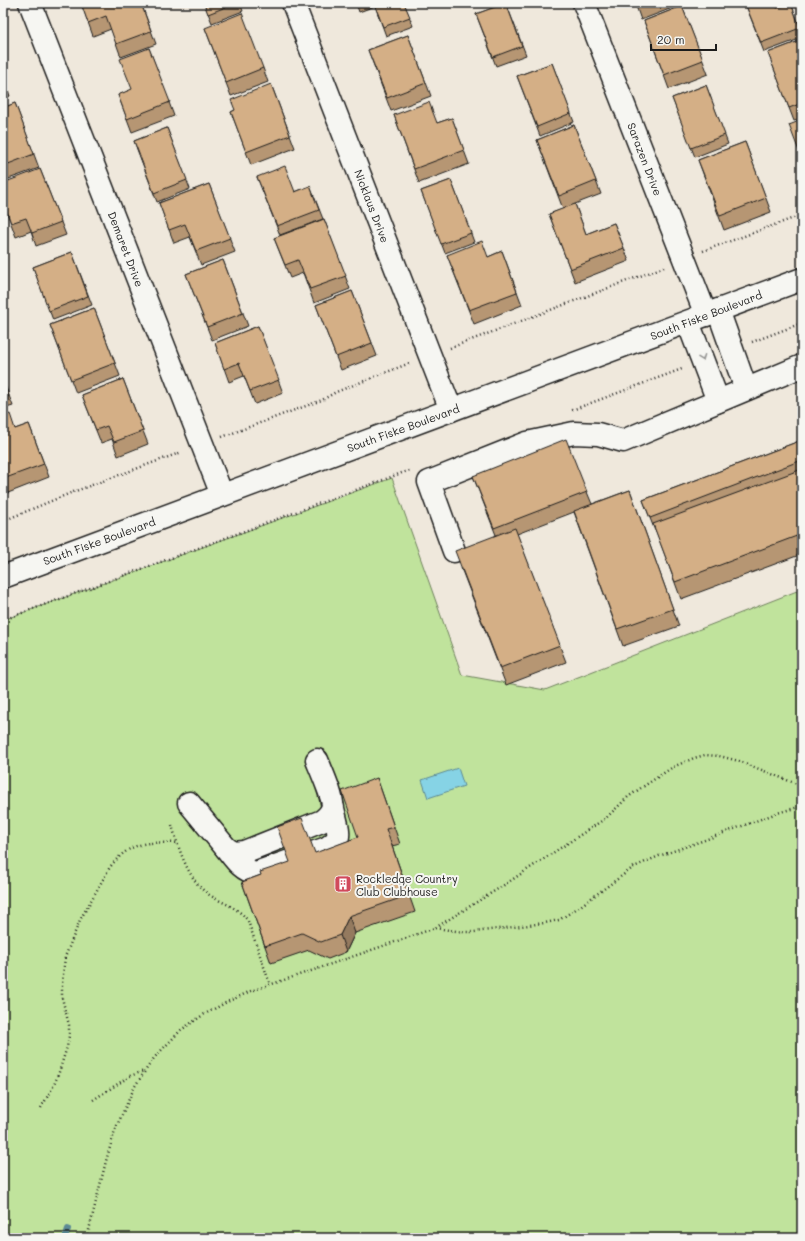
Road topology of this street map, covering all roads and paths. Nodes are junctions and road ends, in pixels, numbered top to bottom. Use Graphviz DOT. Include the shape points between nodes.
graph roads {
  1 [pos="30,3"];
  2 [pos="293,3"];
  3 [pos="584,3"];
  4 [pos="802,215"];
  5 [pos="700,253"];
  6 [pos="668,265"];
  7 [pos="802,279"];
  8 [pos="704,315"];
  9 [pos="802,323"];
  10 [pos="445,350"];
  11 [pos="732,350"];
  12 [pos="703,361"];
  13 [pos="413,362"];
  14 [pos="802,366"];
  15 [pos="746,389"];
  16 [pos="718,401"];
  17 [pos="451,410"];
  18 [pos="572,410"];
  19 [pos="222,437"];
  20 [pos="188,450"];
  21 [pos="416,468"];
  22 [pos="222,495"];
  23 [pos="3,521"];
  24 [pos="454,551"];
  25 [pos="3,577"];
  26 [pos="3,620"];
  27 [pos="317,760"];
  28 [pos="802,786"];
  29 [pos="189,803"];
  30 [pos="802,806"];
  31 [pos="172,825"];
  32 [pos="177,843"];
  33 [pos="435,928"];
  34 [pos="270,984"];
  35 [pos="144,1071"];
  36 [pos="93,1100"];
  37 [pos="42,1108"];
  38 [pos="87,1238"];
  1 -- 22 [label="street, Demaret Drive"];
  2 -- 17 [label="street, Nicklaus Drive"];
  3 -- 8 [label="street, Sarazen Drive"];
  4 -- 5 [label="path"];
  6 -- 10 [label="path"];
  7 -- 8 [label="street, South Fiske Boulevard"];
  8 -- 11 [label="street"];
  8 -- 12 [label="street, one-way"];
  8 -- 17 [label="street, South Fiske Boulevard"];
  9 -- 11 [label="path"];
  11 -- 15 [label="street"];
  12 -- 16 [label="street"];
  12 -- 18 [label="path"];
  13 -- 19 [label="path" via="322,400"];
  14 -- 15 [label="street"];
  15 -- 16 [label="street"];
  16 -- 24 [label="street" via="623,441 598,434 550,438 527,443 429,482"];
  17 -- 22 [label="street, South Fiske Boulevard"];
  20 -- 23 [label="path"];
  21 -- 26 [label="path"];
  22 -- 25 [label="street, South Fiske Boulevard"];
  27 -- 29 [label="street" via="333,808 328,817 244,852 234,853 226,848"];
  28 -- 33 [label="path" via="739,761 719,756 694,758 673,767 641,788 596,825"];
  30 -- 33 [label="path" via="634,867 559,920 474,932"];
  31 -- 32 [label="path"];
  32 -- 34 [label="path" via="192,878 199,886 208,894 235,908 248,921"];
  32 -- 37 [label="path" via="150,842 130,848 110,867 80,920 65,957 62,972 62,998 69,1025 67,1047 54,1085"];
  33 -- 34 [label="path"];
  34 -- 35 [label="path" via="226,1002 181,1030"];
  35 -- 36 [label="path" via="130,1076"];
  35 -- 38 [label="path" via="115,1130"];
}
